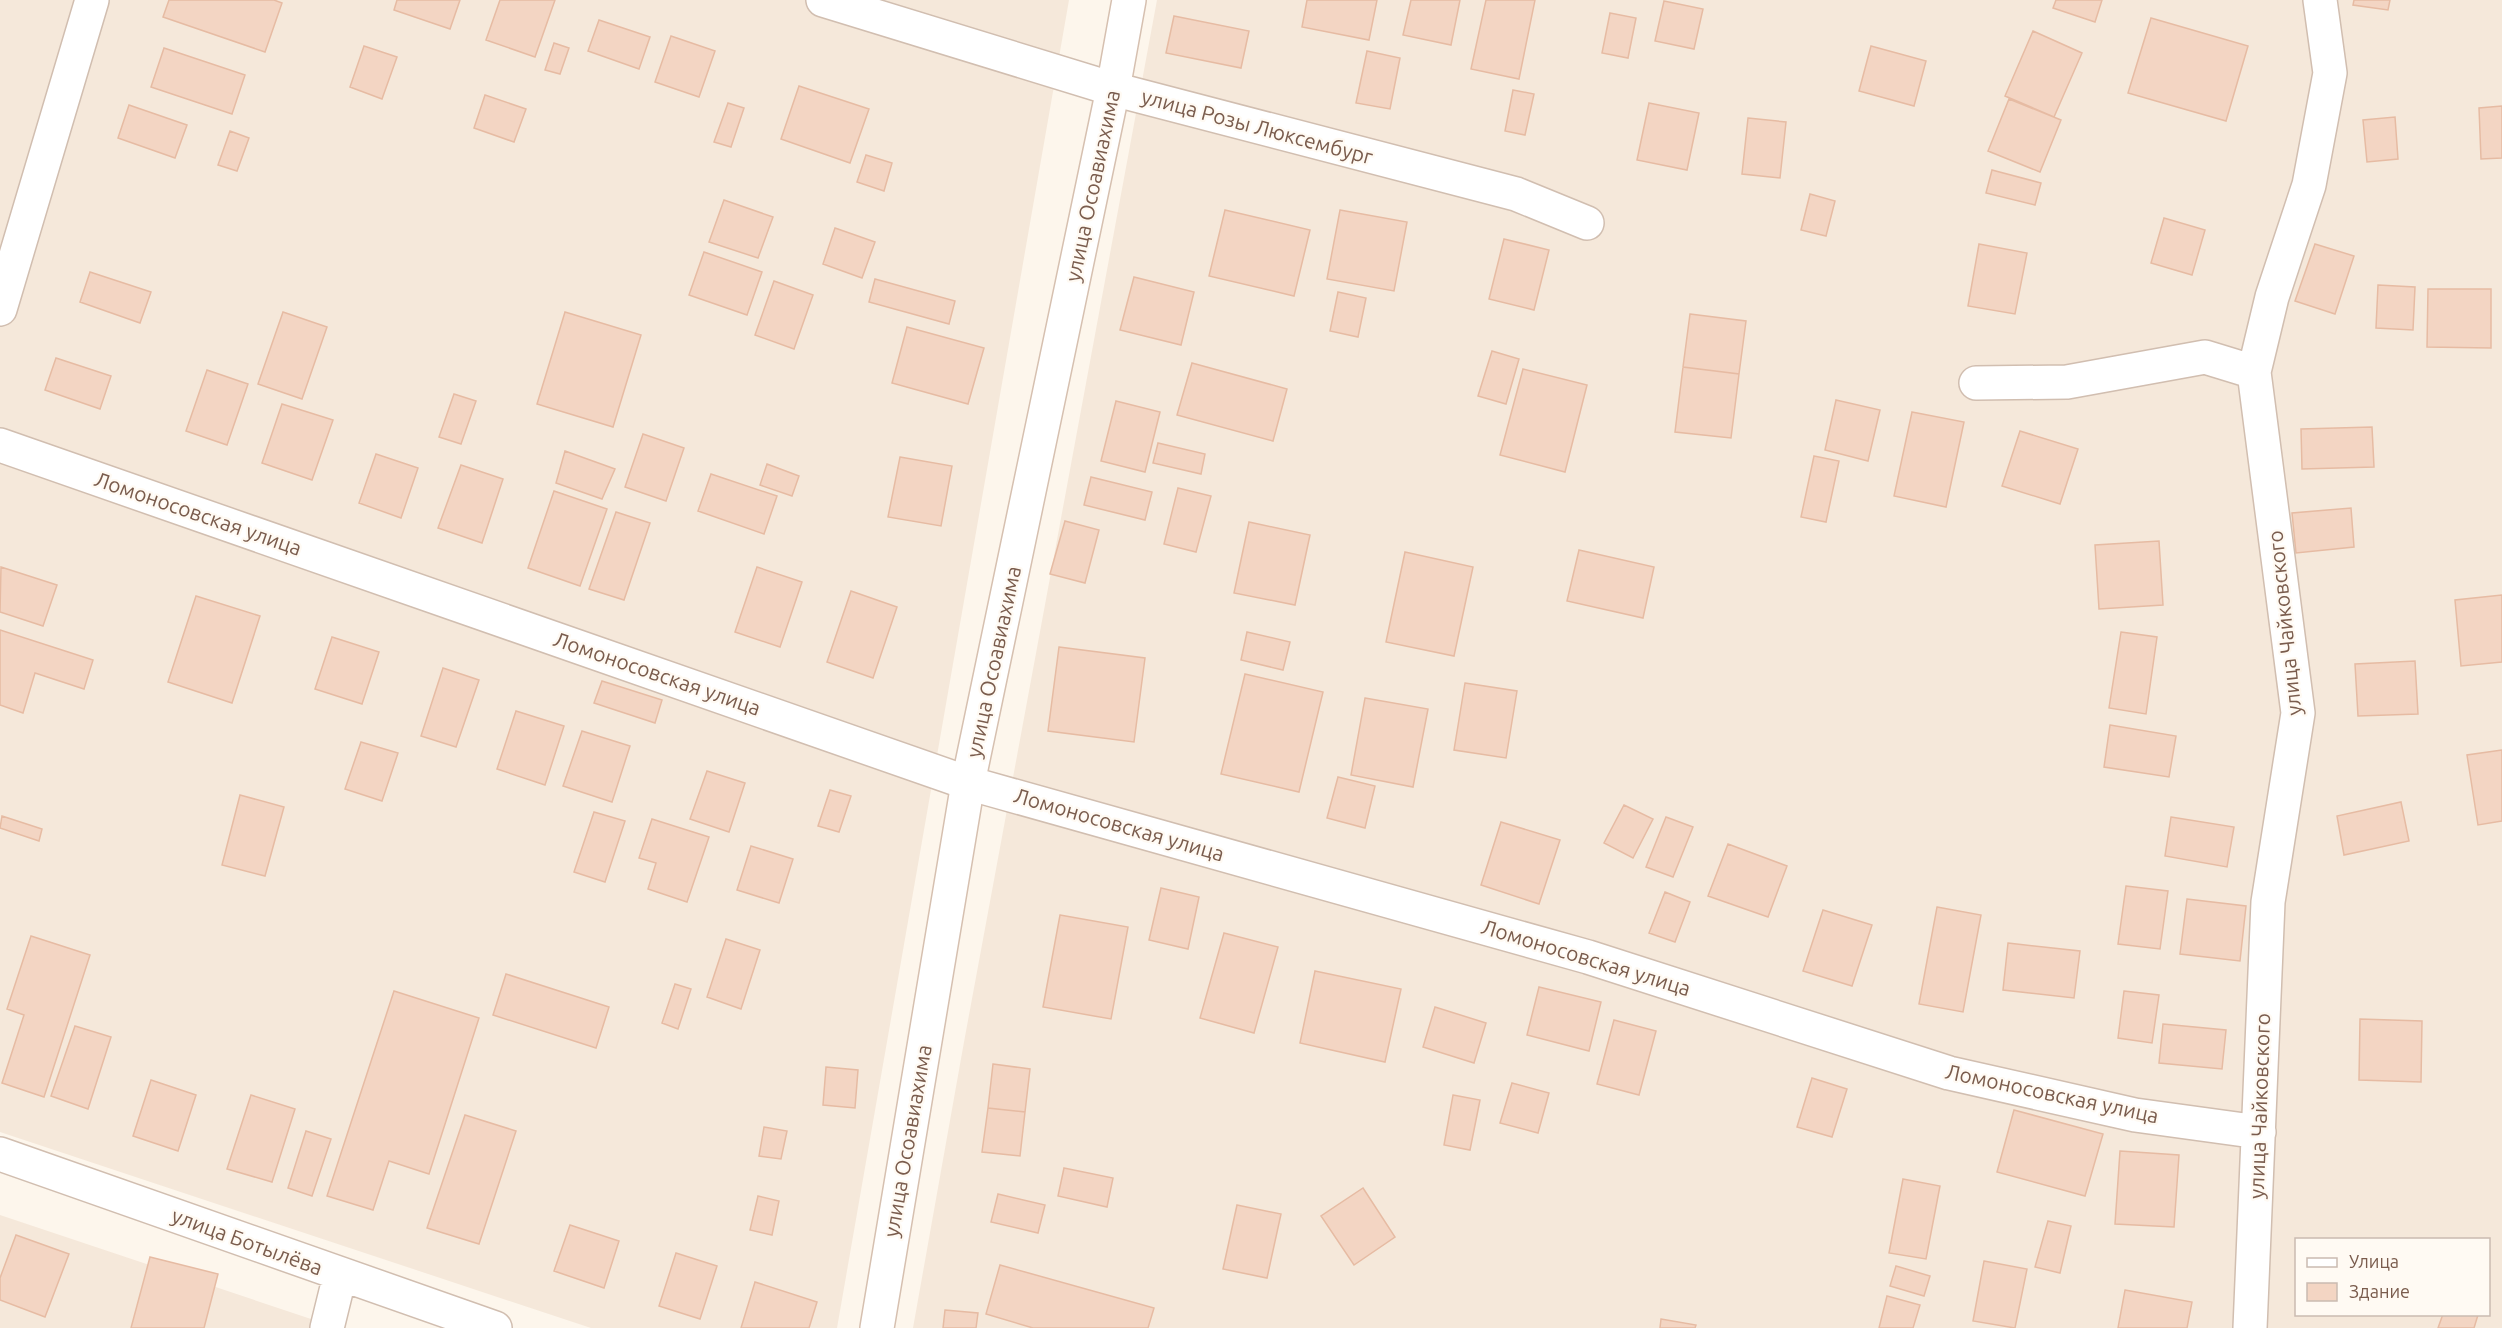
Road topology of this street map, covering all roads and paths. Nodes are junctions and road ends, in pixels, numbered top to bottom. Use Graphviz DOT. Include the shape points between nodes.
graph roads {
  1 [pos="92,0"];
  2 [pos="823,0"];
  3 [pos="1129,0"];
  4 [pos="2320,0"];
  5 [pos="1113,89"];
  6 [pos="1587,223"];
  7 [pos="0,309"];
  8 [pos="2254,372"];
  9 [pos="1976,383"];
  10 [pos="0,445"];
  11 [pos="968,783"];
  12 [pos="2259,1132"];
  13 [pos="0,1154"];
  14 [pos="340,1275"];
  15 [pos="327,1328"];
  16 [pos="495,1328"];
  17 [pos="876,1328"];
  18 [pos="2250,1328"];
  1 -- 7 [label="street"];
  2 -- 5 [label="street, улица Розы Люксембург"];
  3 -- 5 [label="street, улица Осоавиахима"];
  4 -- 8 [label="street, улица Чайковского" via="2330,73 2309,185 2272,297"];
  5 -- 6 [label="street, улица Розы Люксембург" via="1516,194"];
  5 -- 11 [label="street, улица Осоавиахима"];
  8 -- 9 [label="street" via="2205,357 2067,382"];
  8 -- 12 [label="street, улица Чайковского" via="2298,713 2268,902"];
  10 -- 11 [label="street, Ломоносовская улица"];
  11 -- 12 [label="street, Ломоносовская улица" via="1532,941 1949,1073 2135,1116"];
  11 -- 17 [label="street, улица Осоавиахима"];
  12 -- 18 [label="street, улица Чайковского"];
  13 -- 14 [label="street, улица Ботылёва"];
  14 -- 15 [label="street"];
  14 -- 16 [label="street, улица Ботылёва"];
}
